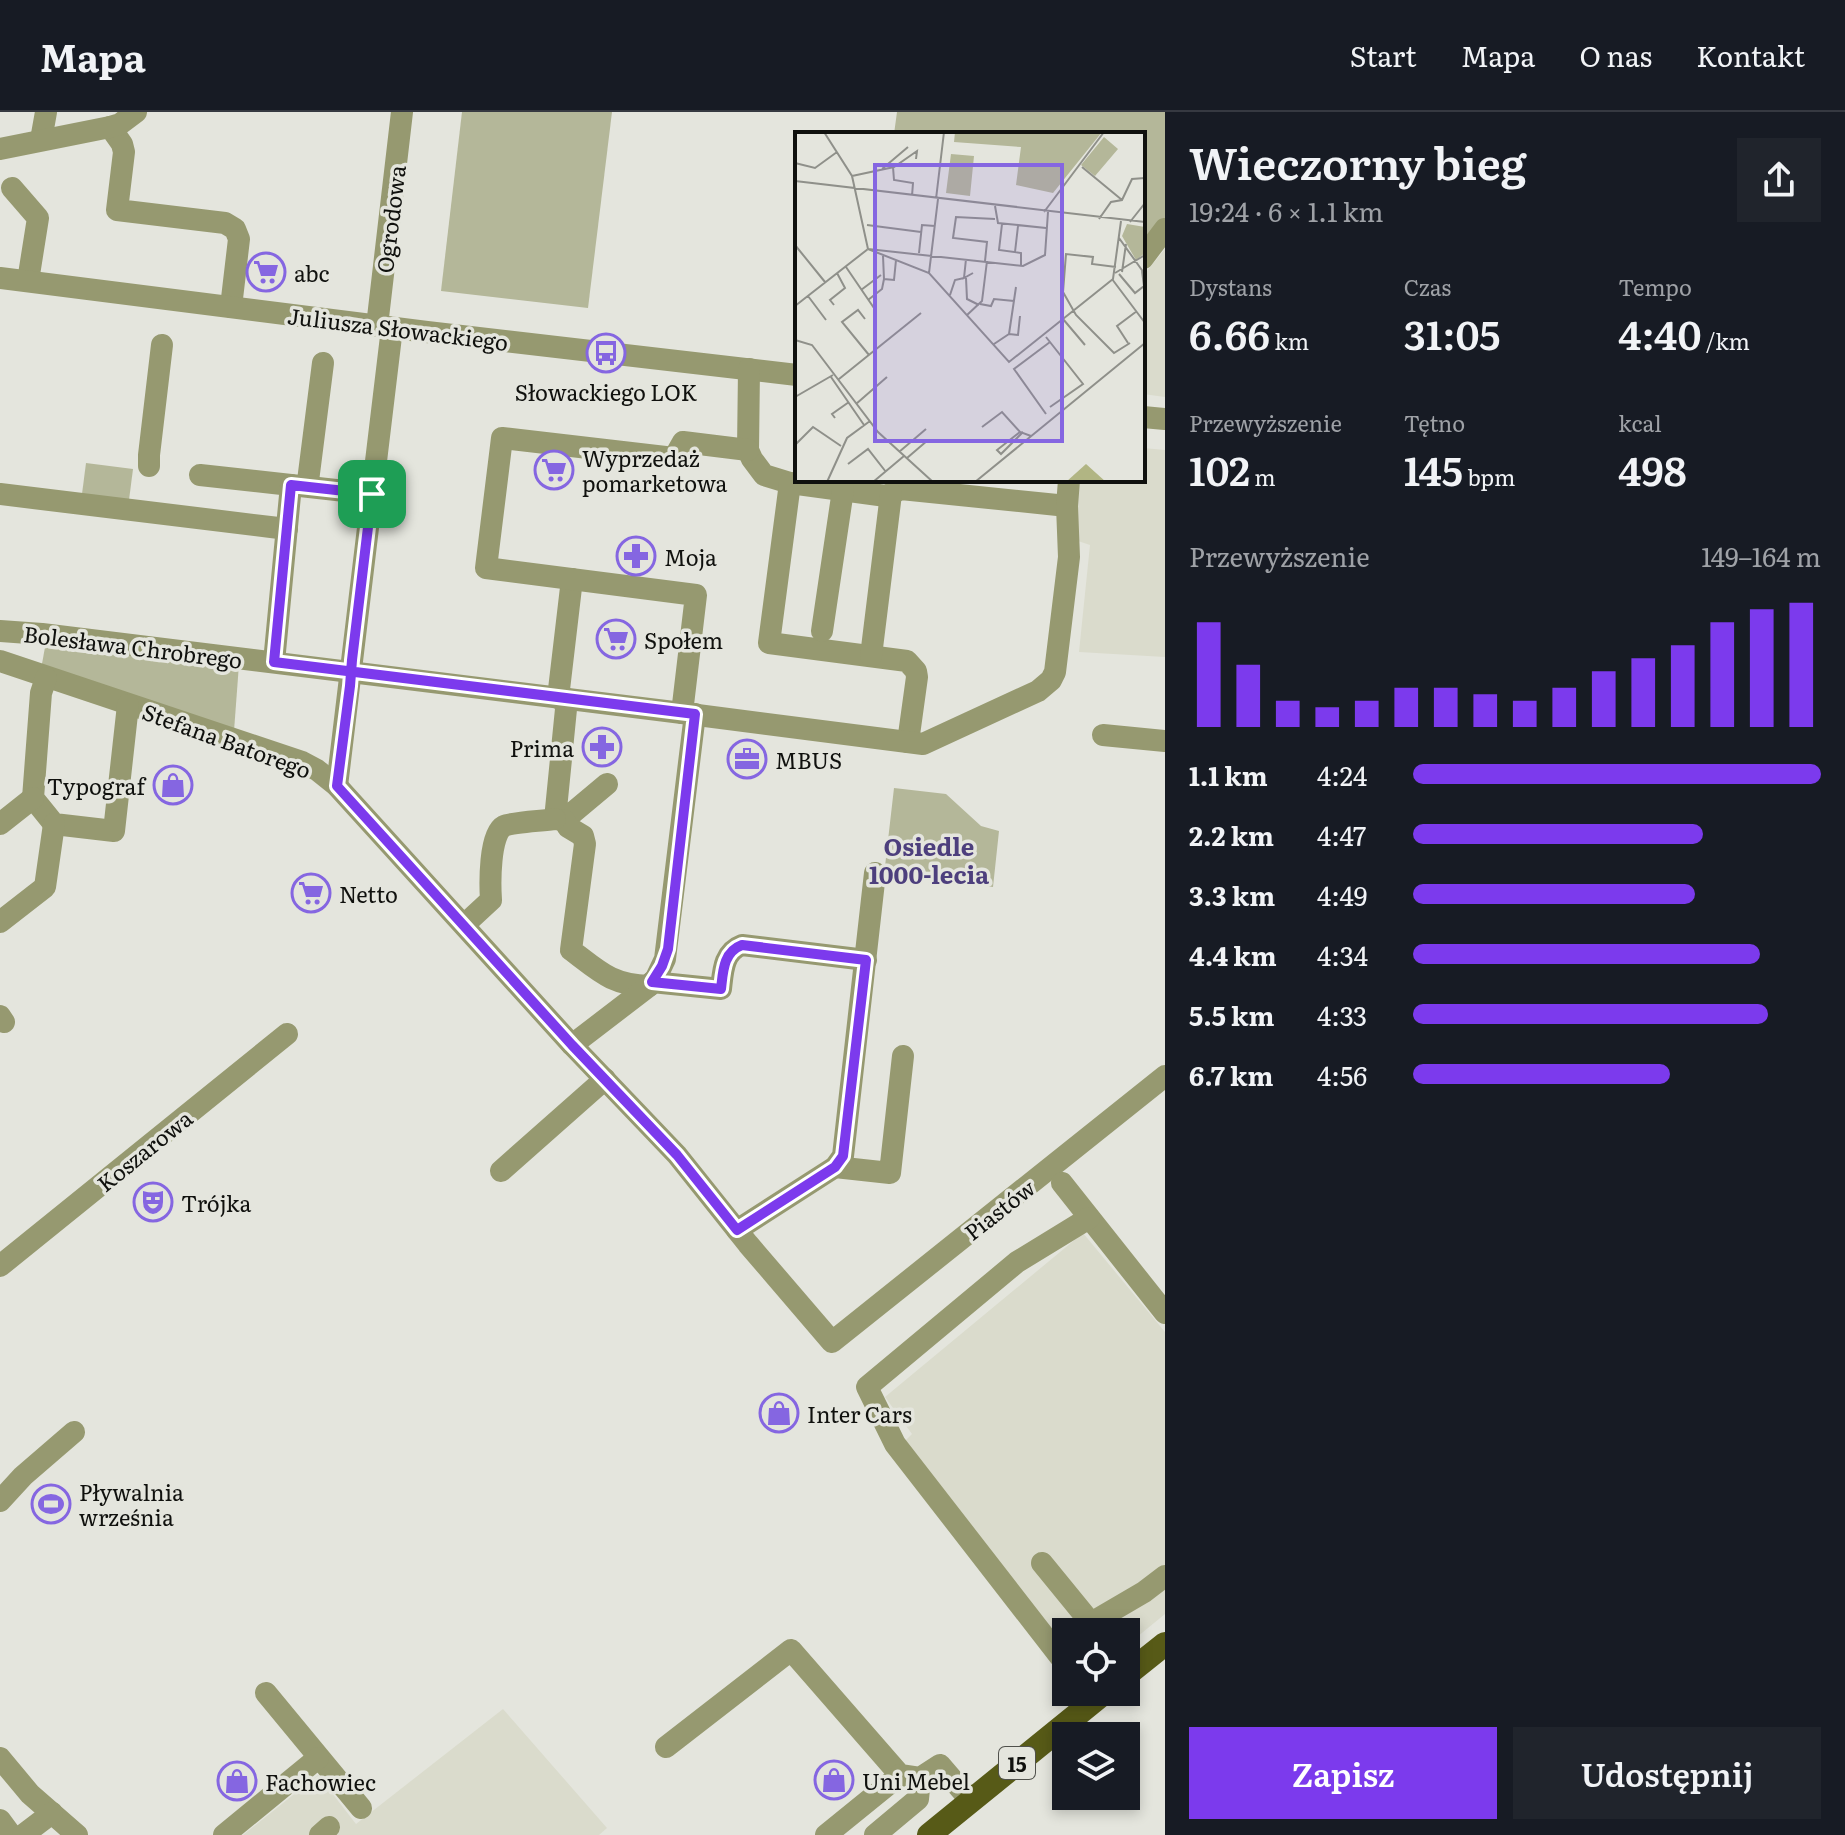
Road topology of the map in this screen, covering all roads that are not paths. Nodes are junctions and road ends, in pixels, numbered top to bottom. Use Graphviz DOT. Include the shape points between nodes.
graph roads {
  1 [pos="46,112"];
  2 [pos="136,112"];
  3 [pos="402,112"];
  4 [pos="110,127"];
  5 [pos="41,140"];
  6 [pos="0,149"];
  7 [pos="12,188"];
  8 [pos="1165,229"];
  9 [pos="1145,255"];
  10 [pos="0,278"];
  11 [pos="28,281"];
  12 [pos="231,307"];
  13 [pos="384,327"];
  14 [pos="162,345"];
  15 [pos="323,363"];
  16 [pos="749,369"];
  17 [pos="795,375"];
  18 [pos="1145,417"];
  19 [pos="1165,419"];
  20 [pos="748,450"];
  21 [pos="149,466"];
  22 [pos="200,475"];
  23 [pos="1069,482"];
  24 [pos="299,483"];
  25 [pos="790,483"];
  26 [pos="843,490"];
  27 [pos="0,494"];
  28 [pos="372,494"];
  29 [pos="891,494"];
  30 [pos="1067,506"];
  31 [pos="287,529"];
  32 [pos="572,579"];
  33 [pos="0,631"];
  34 [pos="822,631"];
  35 [pos="871,656"];
  36 [pos="0,661"];
  37 [pos="274,662"];
  38 [pos="352,672"];
  39 [pos="46,678"];
  40 [pos="563,699"];
  41 [pos="128,705"];
  42 [pos="689,714"];
  43 [pos="1103,735"];
  44 [pos="1165,741"];
  45 [pos="916,743"];
  46 [pos="607,784"];
  47 [pos="337,786"];
  48 [pos="33,798"];
  49 [pos="560,819"];
  50 [pos="0,824"];
  51 [pos="54,824"];
  52 [pos="875,873"];
  53 [pos="0,922"];
  54 [pos="464,925"];
  55 [pos="866,960"];
  56 [pos="650,984"];
  57 [pos="287,1034"];
  58 [pos="572,1045"];
  59 [pos="903,1056"];
  60 [pos="1165,1076"];
  61 [pos="605,1079"];
  62 [pos="835,1167"];
  63 [pos="501,1171"];
  64 [pos="1062,1183"];
  65 [pos="1089,1218"];
  66 [pos="737,1230"];
  67 [pos="0,1266"];
  68 [pos="1165,1313"];
  69 [pos="832,1342"];
  70 [pos="74,1432"];
  71 [pos="0,1501"];
  72 [pos="1042,1563"];
  73 [pos="1165,1576"];
  74 [pos="1086,1618"];
  75 [pos="1108,1618"];
  76 [pos="1165,1644"];
  77 [pos="1052,1645"];
  78 [pos="1140,1664"];
  79 [pos="266,1693"];
  80 [pos="1088,1706"];
  81 [pos="666,1747"];
  82 [pos="0,1758"];
  83 [pos="318,1758"];
  84 [pos="910,1777"];
  85 [pos="971,1801"];
  86 [pos="361,1808"];
  87 [pos="52,1813"];
  88 [pos="0,1820"];
  89 [pos="11,1835"];
  90 [pos="23,1835"];
  91 [pos="77,1835"];
  92 [pos="224,1835"];
  93 [pos="826,1835"];
  94 [pos="875,1835"];
  95 [pos="929,1835"];
  1 -- 5 [label="street"];
  2 -- 4 [label="street"];
  3 -- 13 [label="street, Ogrodowa"];
  4 -- 5 [label="street"];
  4 -- 12 [label="street" via="124,152 117,210 225,223 235,229 239,239"];
  5 -- 6 [label="street"];
  7 -- 11 [label="street" via="38,218"];
  8 -- 9 [label="street"];
  10 -- 11 [label="street, Juliusza Słowackiego"];
  11 -- 12 [label="street, Juliusza Słowackiego"];
  12 -- 13 [label="street, Juliusza Słowackiego"];
  13 -- 16 [label="street, Juliusza Słowackiego"];
  13 -- 28 [label="street, Ogrodowa"];
  14 -- 21 [label="street"];
  15 -- 24 [label="street"];
  16 -- 17 [label="street, Juliusza Słowackiego"];
  16 -- 20 [label="street"];
  18 -- 19 [label="street"];
  20 -- 25 [label="street" via="764,475"];
  20 -- 32 [label="street" via="683,442 674,458 502,438 486,568"];
  22 -- 24 [label="street"];
  23 -- 30 [label="street"];
  24 -- 28 [label="street"];
  24 -- 31 [label="street"];
  25 -- 26 [label="street"];
  25 -- 35 [label="street" via="769,643"];
  26 -- 29 [label="street"];
  26 -- 34 [label="street"];
  27 -- 31 [label="street"];
  28 -- 38 [label="street, Ogrodowa"];
  29 -- 30 [label="street" via="901,489"];
  29 -- 35 [label="street"];
  30 -- 45 [label="street" via="1068,572 1051,680 1038,691"];
  31 -- 37 [label="street"];
  32 -- 40 [label="street"];
  32 -- 42 [label="street" via="696,595"];
  33 -- 37 [label="street, Bolesława Chrobrego"];
  35 -- 45 [label="street" via="907,661 916,671"];
  36 -- 39 [label="street, Stefana Batorego"];
  37 -- 38 [label="street, Bolesława Chrobrego"];
  38 -- 40 [label="street, Bolesława Chrobrego"];
  38 -- 47 [label="street, Ogrodowa"];
  39 -- 41 [label="street, Stefana Batorego"];
  39 -- 48 [label="street"];
  40 -- 42 [label="street, Bolesława Chrobrego"];
  40 -- 49 [label="street"];
  41 -- 47 [label="street, Stefana Batorego" via="302,762"];
  41 -- 51 [label="street" via="114,831"];
  42 -- 45 [label="street, Bolesława Chrobrego"];
  42 -- 56 [label="street" via="668,949"];
  43 -- 44 [label="street"];
  46 -- 49 [label="street"];
  47 -- 54 [label="street, Stefana Batorego"];
  48 -- 50 [label="street"];
  48 -- 51 [label="street"];
  49 -- 54 [label="street" via="505,826 498,832 491,900"];
  49 -- 56 [label="street" via="583,836 585,844 571,950 611,980"];
  51 -- 53 [label="street" via="45,887"];
  52 -- 55 [label="street"];
  54 -- 58 [label="street, Stefana Batorego"];
  55 -- 56 [label="street" via="742,945 727,956 721,989"];
  55 -- 62 [label="street" via="844,1149"];
  56 -- 58 [label="street"];
  57 -- 67 [label="street, Koszarowa"];
  58 -- 61 [label="street, Stefana Batorego"];
  59 -- 62 [label="street" via="890,1173"];
  60 -- 69 [label="street, Piastów"];
  61 -- 63 [label="street"];
  61 -- 66 [label="street, Stefana Batorego" via="677,1155"];
  62 -- 66 [label="street"];
  64 -- 65 [label="street"];
  65 -- 68 [label="street"];
  65 -- 77 [label="street" via="1017,1262 867,1387 895,1444"];
  66 -- 69 [label="street, Stefana Batorego"];
  70 -- 71 [label="street"];
  72 -- 74 [label="street"];
  73 -- 75 [label="street"];
  76 -- 78 [label="main road"];
  79 -- 83 [label="street"];
  80 -- 85 [label="main road, 15"];
  81 -- 84 [label="street" via="791,1650"];
  82 -- 87 [label="street"];
  83 -- 86 [label="street"];
  83 -- 92 [label="street"];
  84 -- 85 [label="street" via="940,1765"];
  84 -- 93 [label="street"];
  84 -- 94 [label="street" via="918,1799"];
  85 -- 95 [label="main road, 15"];
  87 -- 90 [label="street"];
  87 -- 91 [label="street"];
  88 -- 89 [label="street"];
}
